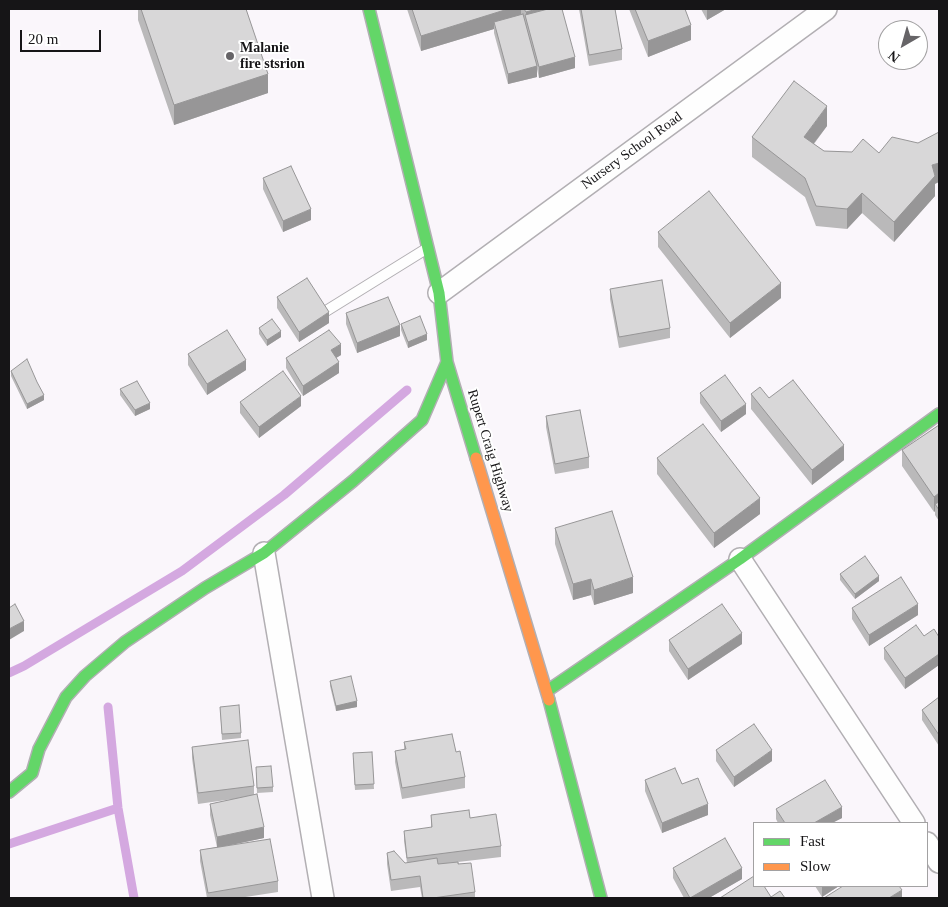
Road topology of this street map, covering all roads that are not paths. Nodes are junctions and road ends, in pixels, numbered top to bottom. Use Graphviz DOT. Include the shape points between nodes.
graph roads {
  1 [pos="369,9"];
  2 [pos="826,9"];
  3 [pos="427,248"];
  4 [pos="439,293"];
  5 [pos="326,311"];
  6 [pos="447,362"];
  7 [pos="939,414"];
  8 [pos="264,553"];
  9 [pos="740,559"];
  10 [pos="547,691"];
  11 [pos="9,792"];
  12 [pos="913,822"];
  13 [pos="928,845"];
  14 [pos="939,862"];
  15 [pos="323,898"];
  16 [pos="602,898"];
  1 -- 3 [label="street, Rupert Craig Highway"];
  2 -- 4 [label="street, Nursery School Road"];
  3 -- 4 [label="street, Rupert Craig Highway"];
  3 -- 5 [label="lane"];
  4 -- 6 [label="street, Rupert Craig Highway"];
  6 -- 8 [label="street" via="422,420"];
  6 -- 10 [label="street, Rupert Craig Highway"];
  7 -- 9 [label="street"];
  8 -- 11 [label="street" via="125,642 86,676 66,697 39,749 32,773"];
  8 -- 15 [label="street"];
  9 -- 10 [label="street"];
  9 -- 12 [label="street"];
  10 -- 16 [label="street, Rupert Craig Highway"];
  13 -- 14 [label="street"];
}
